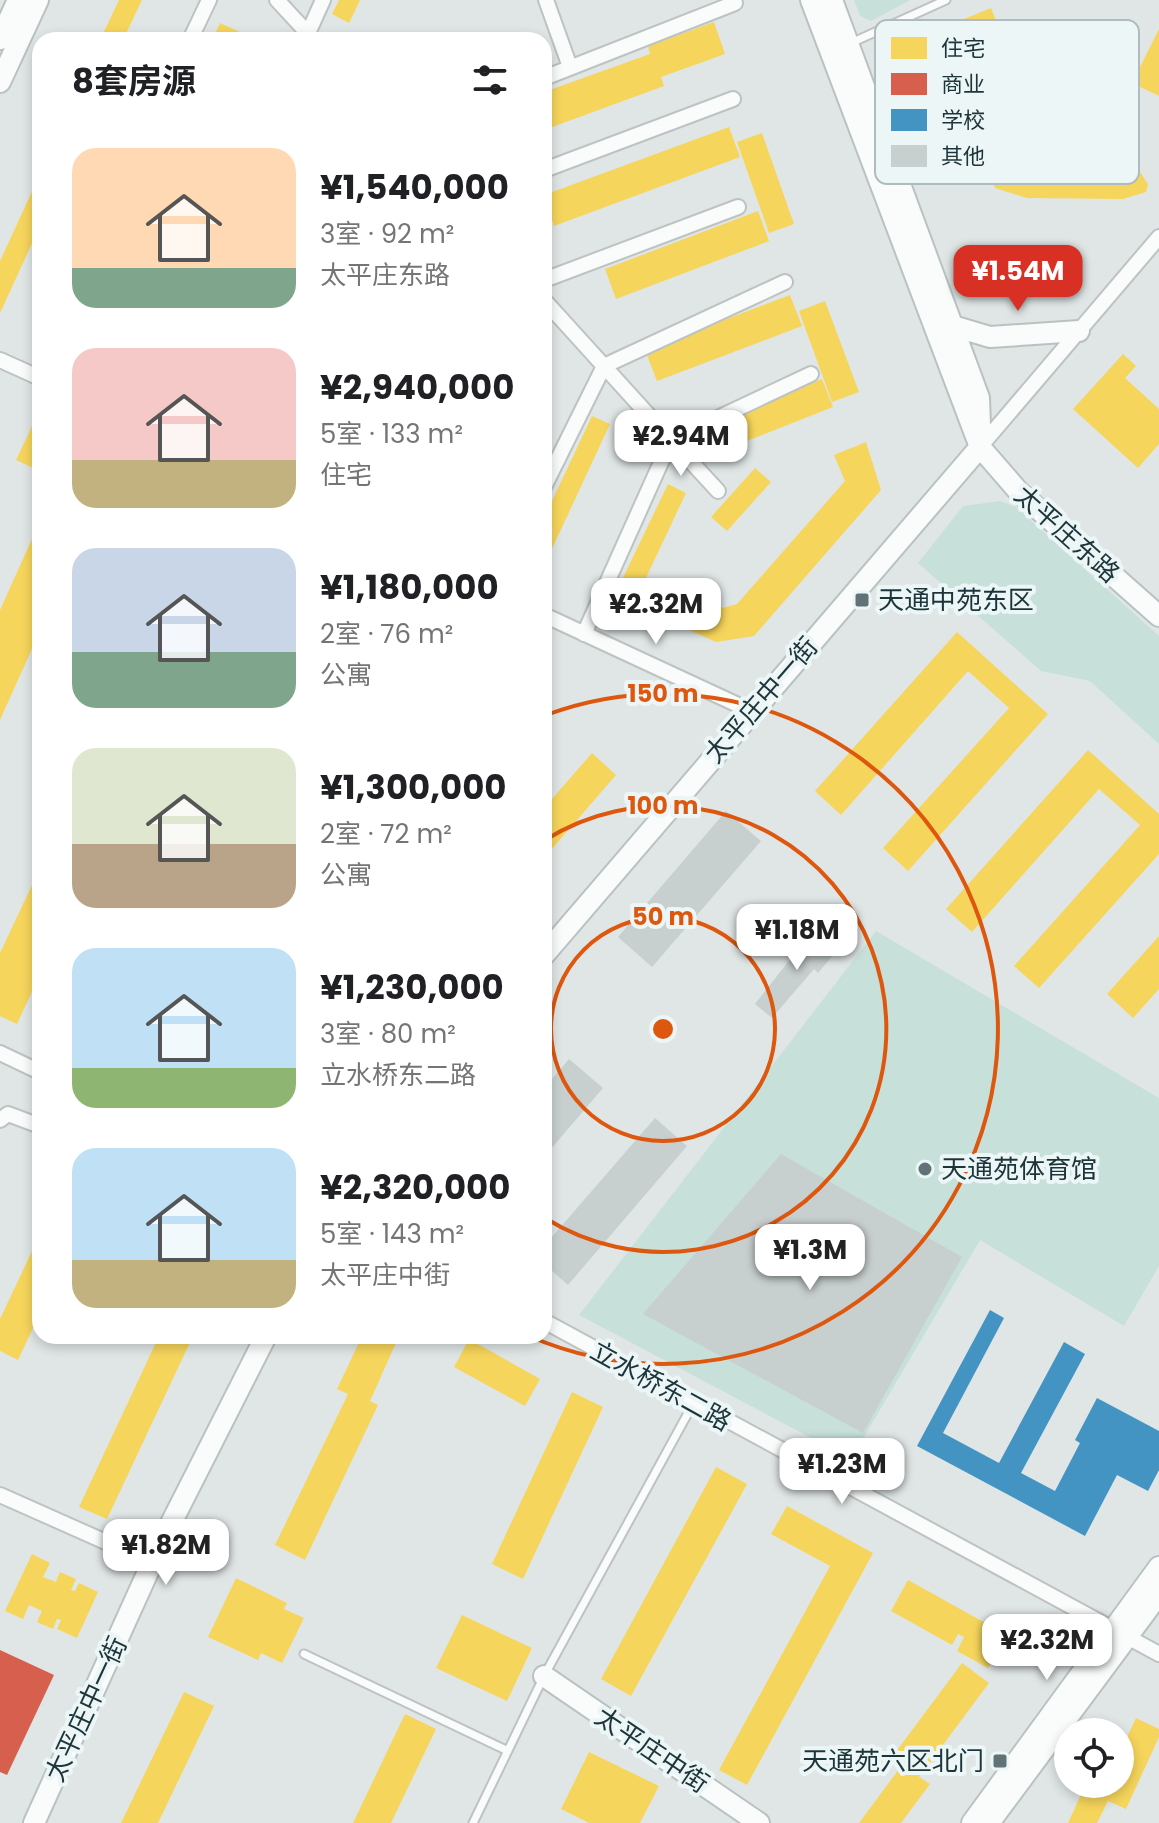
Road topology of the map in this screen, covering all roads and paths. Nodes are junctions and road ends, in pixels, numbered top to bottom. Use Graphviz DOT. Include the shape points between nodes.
graph roads {
  1 [pos="18,0"];
  2 [pos="38,0"];
  3 [pos="209,0"];
  4 [pos="277,0"];
  5 [pos="323,0"];
  6 [pos="546,0"];
  7 [pos="811,0"];
  8 [pos="832,0"];
  9 [pos="946,0"];
  10 [pos="735,3"];
  11 [pos="902,20"];
  12 [pos="194,32"];
  13 [pos="304,32"];
  14 [pos="311,32"];
  15 [pos="875,32"];
  16 [pos="0,39"];
  17 [pos="851,43"];
  18 [pos="570,67"];
  19 [pos="552,75"];
  20 [pos="0,82"];
  21 [pos="733,99"];
  22 [pos="875,110"];
  23 [pos="552,167"];
  24 [pos="875,169"];
  25 [pos="881,184"];
  26 [pos="902,184"];
  27 [pos="738,207"];
  28 [pos="1159,237"];
  29 [pos="552,277"];
  30 [pos="785,282"];
  31 [pos="552,309"];
  32 [pos="953,326"];
  33 [pos="1079,331"];
  34 [pos="0,360"];
  35 [pos="604,366"];
  36 [pos="32,374"];
  37 [pos="811,374"];
  38 [pos="671,440"];
  39 [pos="980,447"];
  40 [pos="552,471"];
  41 [pos="718,491"];
  42 [pos="1159,616"];
  43 [pos="552,619"];
  44 [pos="584,634"];
  45 [pos="751,711"];
  46 [pos="552,946"];
  47 [pos="0,1053"];
  48 [pos="32,1068"];
  49 [pos="0,1120"];
  50 [pos="32,1123"];
  51 [pos="552,1325"];
  52 [pos="262,1344"];
  53 [pos="693,1404"];
  54 [pos="0,1495"];
  55 [pos="153,1563"];
  56 [pos="1159,1567"];
  57 [pos="1159,1594"];
  58 [pos="1119,1634"];
  59 [pos="304,1654"];
  60 [pos="1159,1654"];
  61 [pos="544,1676"];
  62 [pos="508,1751"];
  63 [pos="34,1823"];
  64 [pos="473,1823"];
  65 [pos="759,1823"];
  66 [pos="972,1823"];
  67 [pos="989,1823"];
  1 -- 16 [label="main road"];
  2 -- 20 [label="main road"];
  3 -- 12 [label="street"];
  4 -- 13 [label="street"];
  5 -- 14 [label="street"];
  6 -- 18 [label="street"];
  7 -- 24 [label="main road, 太平庄东路"];
  8 -- 17 [label="main road"];
  9 -- 11 [label="lane"];
  10 -- 18 [label="street"];
  15 -- 17 [label="lane"];
  17 -- 22 [label="main road"];
  18 -- 19 [label="street"];
  21 -- 23 [label="street"];
  25 -- 39 [label="main road, 太平庄东路"];
  26 -- 32 [label="main road"];
  27 -- 29 [label="street"];
  28 -- 33 [label="street"];
  30 -- 35 [label="street"];
  31 -- 35 [label="street"];
  32 -- 33 [label="main road" via="990,337"];
  32 -- 39 [label="main road" via="979,398"];
  33 -- 39 [label="street"];
  34 -- 36 [label="street"];
  35 -- 38 [label="street"];
  35 -- 40 [label="street"];
  37 -- 38 [label="street"];
  38 -- 41 [label="street"];
  38 -- 44 [label="street"];
  39 -- 42 [label="main road, 太平庄东路" via="1019,492"];
  39 -- 45 [label="main road, 太平庄中一街"];
  43 -- 44 [label="street"];
  44 -- 45 [label="street"];
  45 -- 46 [label="main road, 太平庄中一街"];
  47 -- 48 [label="street"];
  49 -- 50 [label="street" via="8,1114"];
  51 -- 53 [label="street, 立水桥东二路"];
  52 -- 55 [label="main road, 太平庄中一街"];
  53 -- 58 [label="street, 立水桥东二路"];
  53 -- 61 [label="lane"];
  54 -- 55 [label="street"];
  55 -- 63 [label="main road, 太平庄中一街"];
  56 -- 58 [label="main road"];
  57 -- 58 [label="main road"];
  58 -- 60 [label="street, 立水桥东二路"];
  58 -- 66 [label="main road"];
  58 -- 67 [label="main road"];
  59 -- 62 [label="lane"];
  61 -- 62 [label="lane"];
  61 -- 65 [label="main road, 太平庄中街"];
  62 -- 64 [label="lane"];
}
